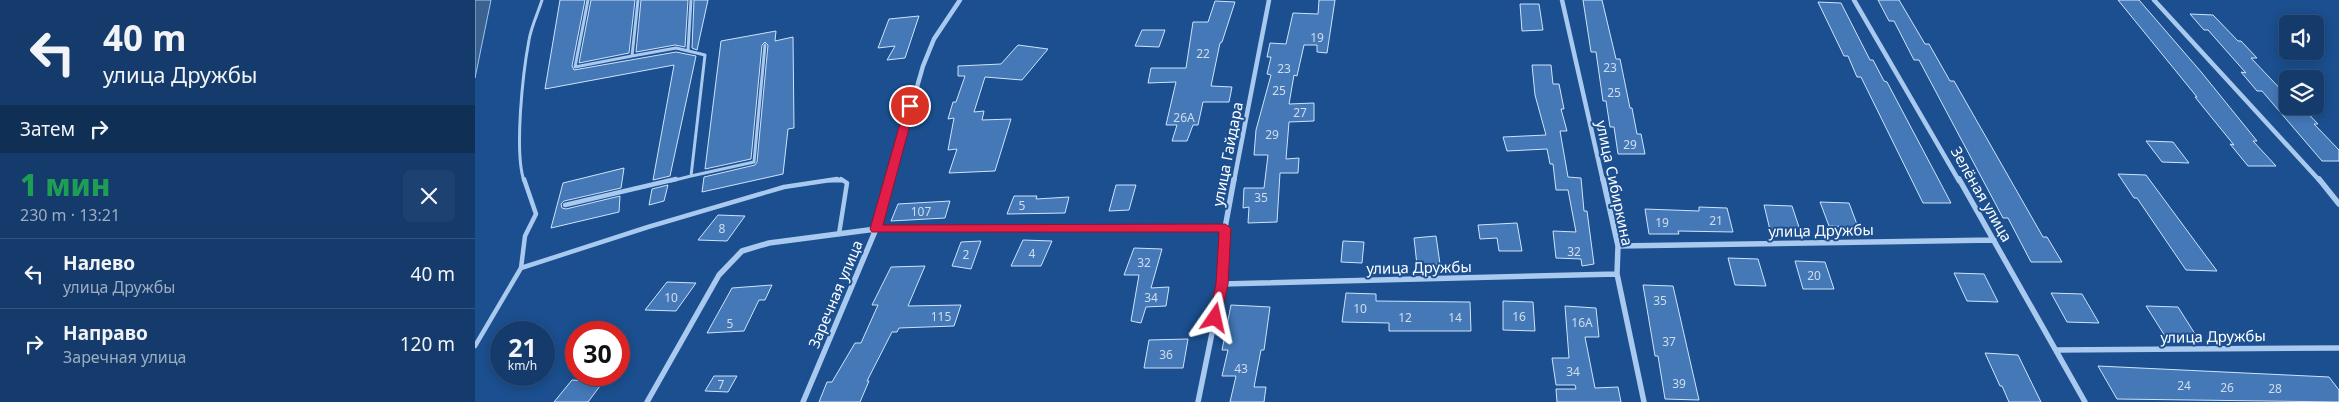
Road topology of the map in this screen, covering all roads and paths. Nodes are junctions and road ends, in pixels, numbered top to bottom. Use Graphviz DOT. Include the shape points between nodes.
graph roads {
  1 [pos="542,0"];
  2 [pos="588,0"];
  3 [pos="638,0"];
  4 [pos="691,0"];
  5 [pos="961,0"];
  6 [pos="1269,0"];
  7 [pos="1562,0"];
  8 [pos="1854,0"];
  9 [pos="2154,0"];
  10 [pos="765,45"];
  11 [pos="688,50"];
  12 [pos="632,56"];
  13 [pos="691,176"];
  14 [pos="565,204"];
  15 [pos="2339,204"];
  16 [pos="1225,228"];
  17 [pos="876,229"];
  18 [pos="839,234"];
  19 [pos="1994,240"];
  20 [pos="1618,246"];
  21 [pos="521,268"];
  22 [pos="1617,274"];
  23 [pos="1222,284"];
  24 [pos="475,346"];
  25 [pos="2339,348"];
  26 [pos="2056,350"];
  27 [pos="647,402"];
  28 [pos="803,402"];
  29 [pos="1198,402"];
  30 [pos="1644,402"];
  31 [pos="2085,402"];
  1 -- 21 [label="lane" via="529,39 520,125 521,171 536,214 525,236"];
  2 -- 12 [label="lane" via="575,67"];
  3 -- 12 [label="lane"];
  4 -- 11 [label="lane"];
  5 -- 17 [label="street, Заречная улица" via="934,39 923,66"];
  6 -- 16 [label="street, улица Гайдара"];
  7 -- 20 [label="street, улица Сибиркина"];
  8 -- 19 [label="street, Зелёная улица"];
  9 -- 15 [label="street" via="2305,162"];
  10 -- 13 [label="lane" via="754,162"];
  11 -- 12 [label="lane" via="676,48"];
  11 -- 13 [label="lane" via="705,55"];
  13 -- 14 [label="lane"];
  16 -- 17 [label="street"];
  16 -- 23 [label="street, улица Гайдара"];
  17 -- 18 [label="street"];
  17 -- 28 [label="street, Заречная улица"];
  18 -- 21 [label="lane" via="847,183 840,179 784,187"];
  18 -- 27 [label="street" via="769,243 742,251 719,275"];
  19 -- 20 [label="street, улица Дружбы"];
  19 -- 26 [label="street, Зелёная улица"];
  20 -- 22 [label="street, улица Сибиркина"];
  21 -- 24 [label="lane"];
  22 -- 23 [label="street, улица Дружбы"];
  22 -- 30 [label="street, улица Сибиркина"];
  23 -- 29 [label="street, улица Гайдара"];
  25 -- 26 [label="street, улица Дружбы"];
  26 -- 31 [label="street, Зелёная улица"];
}
